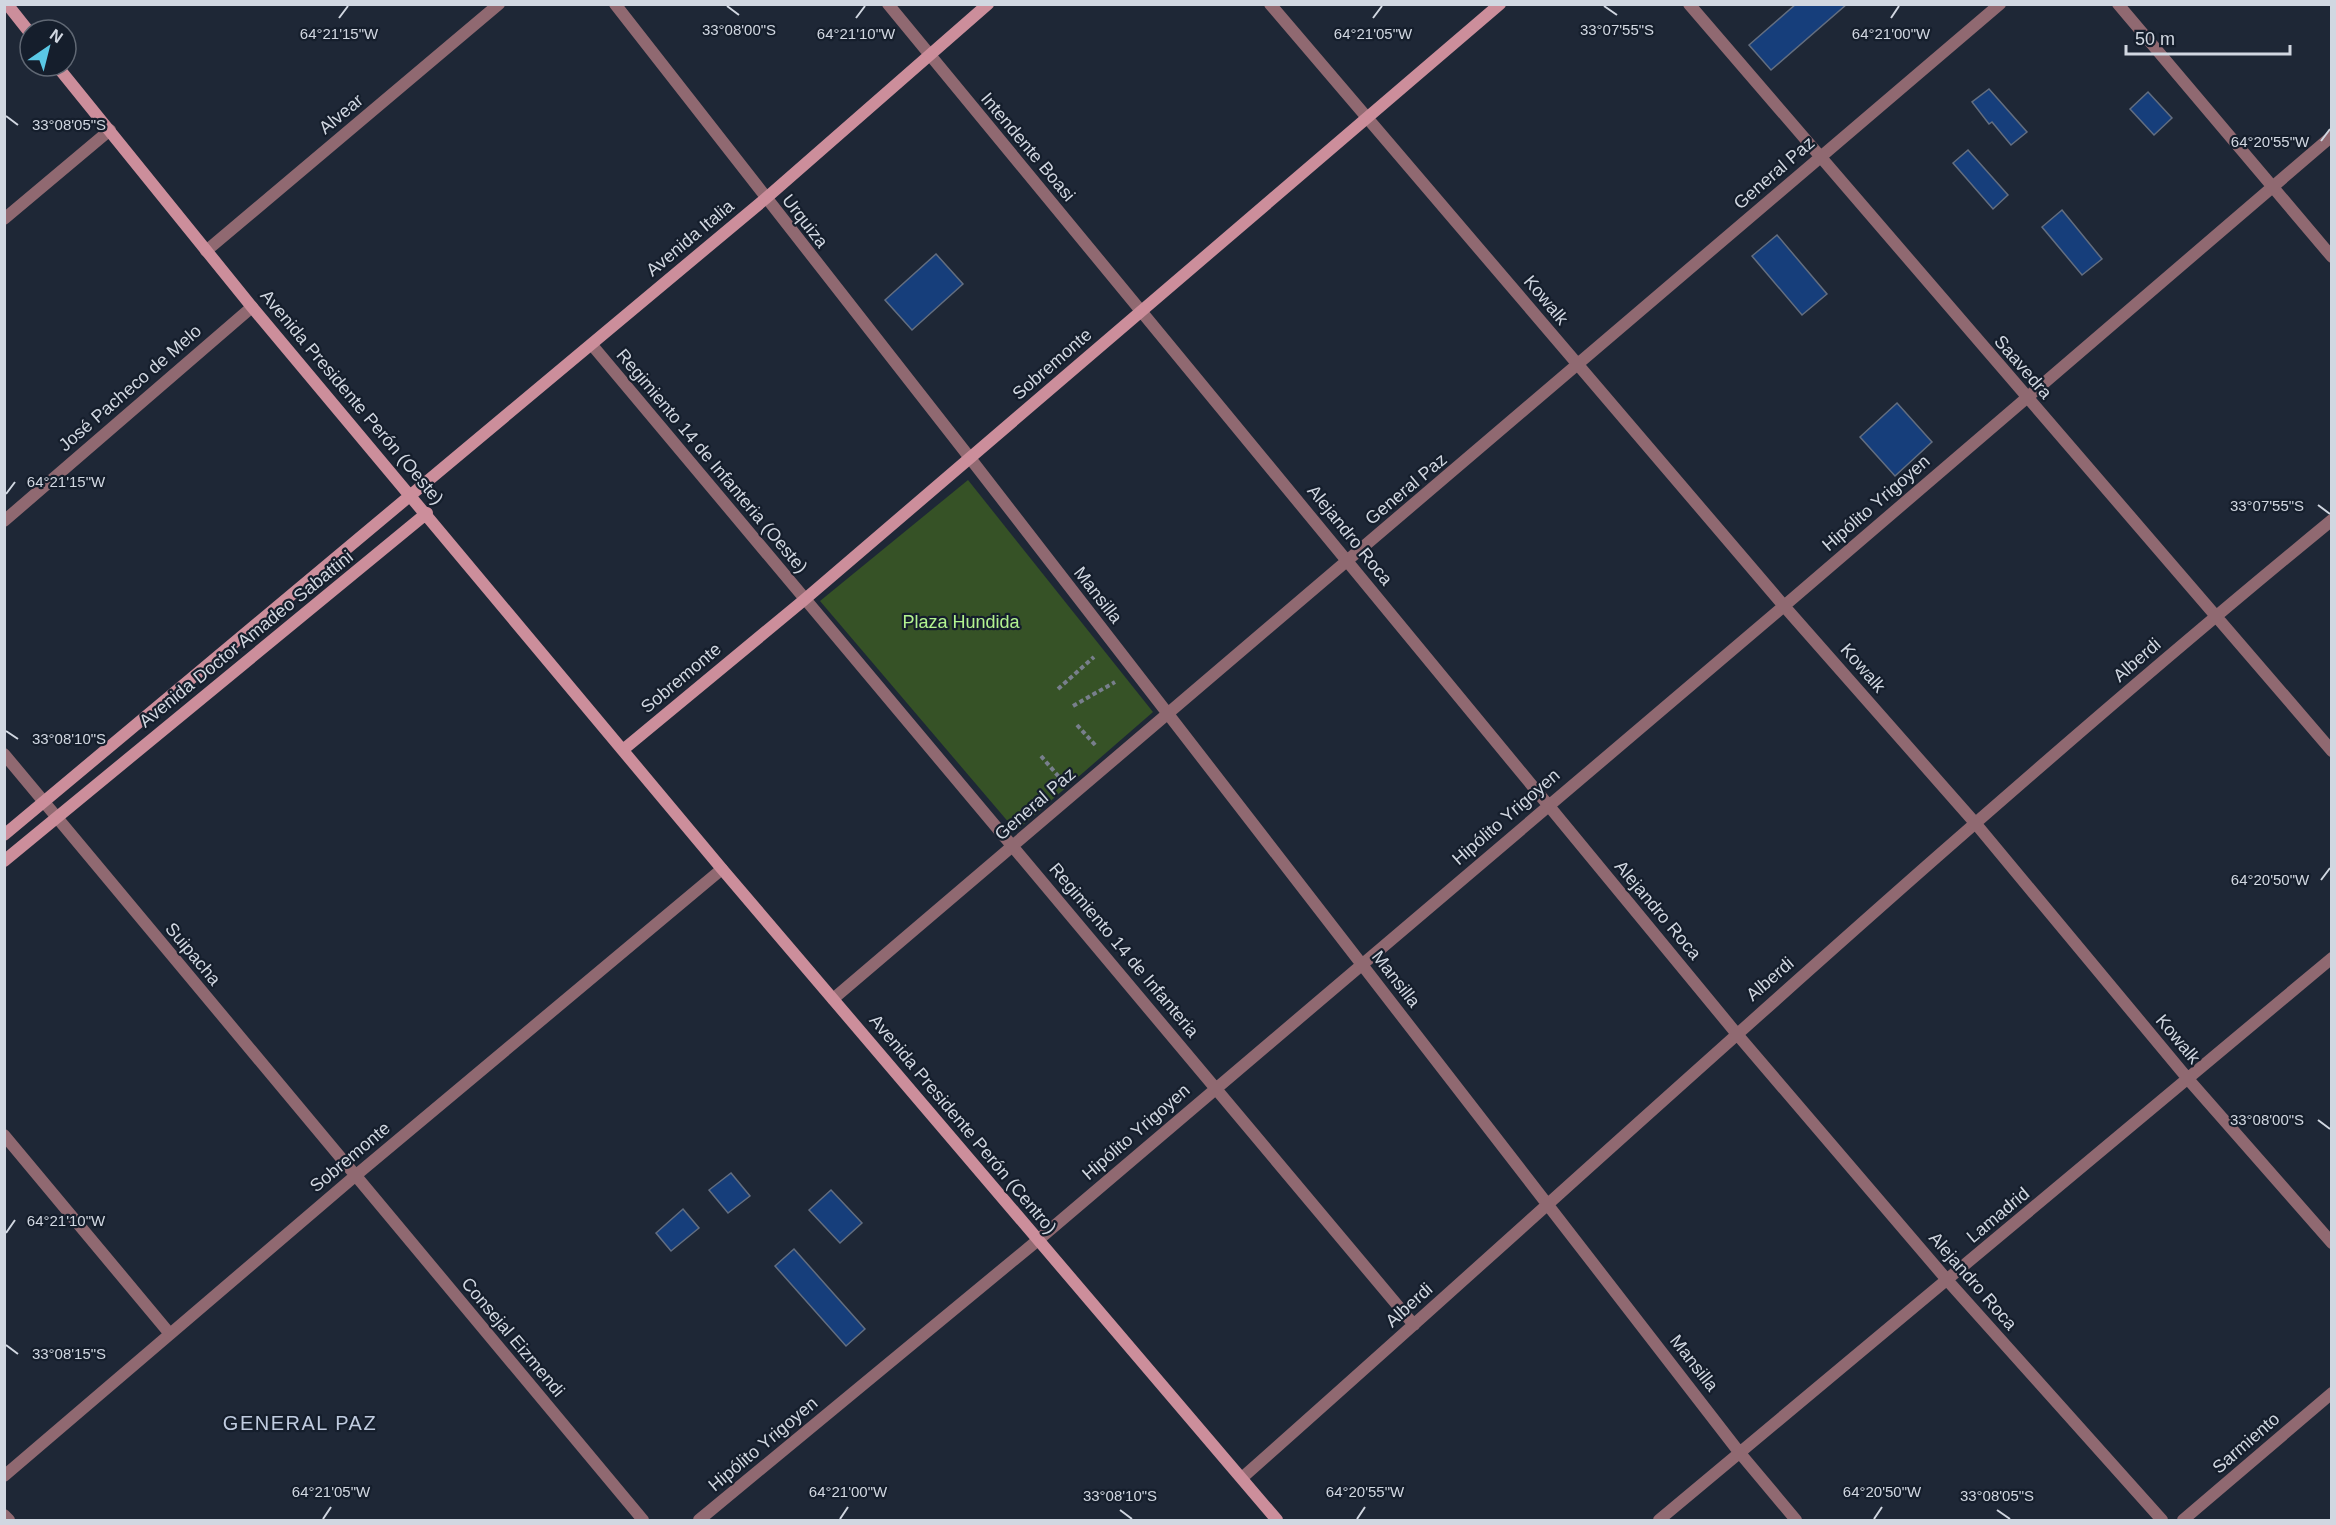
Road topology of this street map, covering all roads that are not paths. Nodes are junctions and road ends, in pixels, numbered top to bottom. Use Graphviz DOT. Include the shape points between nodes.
graph roads {
  1 [pos="7,4"];
  2 [pos="499,4"];
  3 [pos="615,4"];
  4 [pos="888,4"];
  5 [pos="988,4"];
  6 [pos="1270,4"];
  7 [pos="1500,4"];
  8 [pos="1689,4"];
  9 [pos="2000,4"];
  10 [pos="2118,4"];
  11 [pos="18,18"];
  12 [pos="929,55"];
  13 [pos="67,78"];
  14 [pos="1368,117"];
  15 [pos="110,130"];
  16 [pos="2331,136"];
  17 [pos="1820,157"];
  18 [pos="2272,186"];
  19 [pos="765,199"];
  20 [pos="4,219"];
  21 [pos="206,251"];
  22 [pos="2331,257"];
  23 [pos="252,307"];
  24 [pos="1141,311"];
  25 [pos="592,345"];
  26 [pos="1578,366"];
  27 [pos="2026,398"];
  28 [pos="970,458"];
  29 [pos="411,494"];
  30 [pos="427,513"];
  31 [pos="2331,520"];
  32 [pos="4,521"];
  33 [pos="1349,562"];
  34 [pos="804,600"];
  35 [pos="1784,606"];
  36 [pos="2216,615"];
  37 [pos="1168,714"];
  38 [pos="624,749"];
  39 [pos="2331,751"];
  40 [pos="4,754"];
  41 [pos="43,802"];
  42 [pos="1547,805"];
  43 [pos="56,819"];
  44 [pos="1976,824"];
  45 [pos="4,835"];
  46 [pos="1014,846"];
  47 [pos="4,861"];
  48 [pos="722,869"];
  49 [pos="2331,958"];
  50 [pos="1362,964"];
  51 [pos="833,999"];
  52 [pos="1736,1033"];
  53 [pos="2188,1079"];
  54 [pos="1214,1089"];
  55 [pos="4,1135"];
  56 [pos="355,1176"];
  57 [pos="1549,1205"];
  58 [pos="1038,1240"];
  59 [pos="2331,1243"];
  60 [pos="1948,1281"];
  61 [pos="1414,1326"];
  62 [pos="170,1334"];
  63 [pos="2331,1393"];
  64 [pos="1739,1452"];
  65 [pos="4,1476"];
  66 [pos="1243,1477"];
  67 [pos="4,1515"];
  68 [pos="9,1521"];
  69 [pos="643,1521"];
  70 [pos="699,1521"];
  71 [pos="1277,1521"];
  72 [pos="1659,1521"];
  73 [pos="1796,1521"];
  74 [pos="2162,1521"];
  75 [pos="2183,1521"];
  1 -- 11 [label="main road"];
  2 -- 21 [label="street, Alvear"];
  3 -- 19 [label="street, Urquiza"];
  4 -- 12 [label="street, Intendente Boasi"];
  5 -- 12 [label="main road, Avenida Italia"];
  6 -- 14 [label="street, Kowalk"];
  7 -- 14 [label="main road, Sobremonte"];
  8 -- 17 [label="street, Saavedra"];
  9 -- 17 [label="street, General Paz"];
  10 -- 18 [label="street"];
  12 -- 19 [label="main road, Avenida Italia"];
  12 -- 24 [label="street, Intendente Boasi"];
  13 -- 15 [label="main road, Avenida Presidente Perón (Oeste)"];
  14 -- 24 [label="main road, Sobremonte"];
  14 -- 26 [label="street, Kowalk"];
  15 -- 20 [label="street"];
  15 -- 21 [label="main road, Avenida Presidente Perón (Oeste)"];
  16 -- 18 [label="street, Hipólito Yrigoyen"];
  17 -- 26 [label="street, General Paz"];
  17 -- 27 [label="street, Saavedra"];
  18 -- 22 [label="street"];
  18 -- 27 [label="street, Hipólito Yrigoyen"];
  19 -- 25 [label="main road, Avenida Italia"];
  19 -- 28 [label="street, Urquiza"];
  21 -- 23 [label="main road, Avenida Presidente Perón (Oeste)"];
  23 -- 29 [label="main road, Avenida Presidente Perón (Oeste)"];
  23 -- 32 [label="street, José Pacheco de Melo"];
  24 -- 28 [label="main road, Sobremonte"];
  24 -- 33 [label="street, Alejandro Roca"];
  25 -- 29 [label="main road, Avenida Italia"];
  25 -- 34 [label="street, Regimiento 14 de Infanteria (Oeste)"];
  26 -- 33 [label="street, General Paz"];
  26 -- 35 [label="street, Kowalk"];
  27 -- 35 [label="street, Hipólito Yrigoyen"];
  27 -- 36 [label="street, Saavedra"];
  28 -- 34 [label="main road, Sobremonte"];
  28 -- 37 [label="street, Mansilla"];
  29 -- 30 [label="main road, Avenida Presidente Perón (Oeste)"];
  29 -- 41 [label="main road, Avenida Doctor Amadeo Sabattini"];
  30 -- 38 [label="main road, Avenida Presidente Perón (Oeste)"];
  30 -- 43 [label="main road, Avenida Doctor Amadeo Sabattini"];
  31 -- 36 [label="street, Alberdi"];
  33 -- 37 [label="street, General Paz"];
  33 -- 42 [label="street, Alejandro Roca"];
  34 -- 38 [label="main road, Sobremonte"];
  34 -- 46 [label="street, Regimiento 14 de Infanteria"];
  35 -- 42 [label="street, Hipólito Yrigoyen"];
  35 -- 44 [label="street, Kowalk"];
  36 -- 39 [label="street, Saavedra"];
  36 -- 44 [label="street, Alberdi"];
  37 -- 46 [label="street, General Paz"];
  37 -- 50 [label="street, Mansilla"];
  38 -- 48 [label="main road, Avenida Presidente Perón (Centro)"];
  40 -- 41 [label="street, Suipacha"];
  41 -- 43 [label="street, Suipacha"];
  41 -- 45 [label="main road, Avenida Doctor Amadeo Sabattini"];
  42 -- 50 [label="street, Hipólito Yrigoyen"];
  42 -- 52 [label="street, Alejandro Roca"];
  43 -- 47 [label="main road, Avenida Doctor Amadeo Sabattini"];
  43 -- 56 [label="street, Suipacha"];
  44 -- 52 [label="street, Alberdi"];
  44 -- 53 [label="street, Kowalk"];
  46 -- 51 [label="street, General Paz"];
  46 -- 54 [label="street, Regimiento 14 de Infanteria"];
  48 -- 51 [label="main road, Avenida Presidente Perón (Centro)"];
  48 -- 56 [label="street, Sobremonte"];
  49 -- 53 [label="street, Lamadrid"];
  50 -- 54 [label="street, Hipólito Yrigoyen"];
  50 -- 57 [label="street, Mansilla"];
  51 -- 58 [label="main road, Avenida Presidente Perón (Centro)"];
  52 -- 57 [label="street, Alberdi"];
  52 -- 60 [label="street, Alejandro Roca"];
  53 -- 59 [label="street, Kowalk"];
  53 -- 60 [label="street, Lamadrid"];
  54 -- 58 [label="street, Hipólito Yrigoyen"];
  54 -- 61 [label="street, Regimiento 14 de Infanteria"];
  55 -- 62 [label="street"];
  56 -- 62 [label="street, Sobremonte"];
  56 -- 69 [label="street, Consejal Eizmendi"];
  57 -- 61 [label="street, Alberdi"];
  57 -- 64 [label="street, Mansilla"];
  58 -- 66 [label="main road, Avenida Presidente Perón (Centro)"];
  58 -- 70 [label="street, Hipólito Yrigoyen"];
  60 -- 64 [label="street, Lamadrid"];
  60 -- 74 [label="street, Alejandro Roca"];
  61 -- 66 [label="street, Alberdi"];
  62 -- 65 [label="street, Sobremonte"];
  63 -- 75 [label="street, Sarmiento"];
  64 -- 72 [label="street, Lamadrid"];
  64 -- 73 [label="street, Mansilla"];
  66 -- 71 [label="main road, Avenida Presidente Perón (Centro)"];
  67 -- 68 [label="street"];
}
